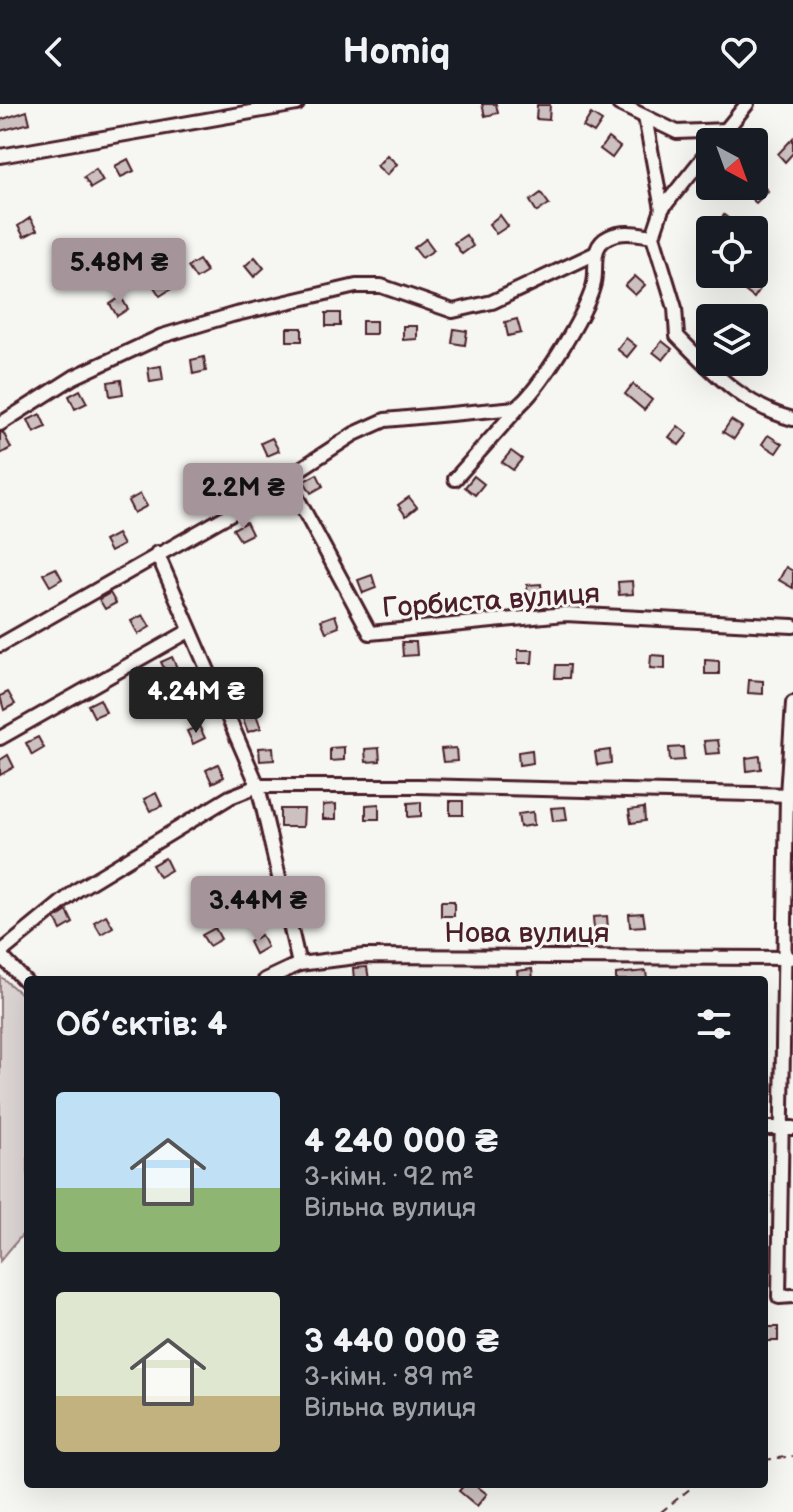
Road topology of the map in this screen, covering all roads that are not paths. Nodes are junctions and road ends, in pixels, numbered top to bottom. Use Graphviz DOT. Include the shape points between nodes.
graph roads {
  1 [pos="297,104"];
  2 [pos="619,104"];
  3 [pos="747,104"];
  4 [pos="645,117"];
  5 [pos="728,128"];
  6 [pos="696,131"];
  7 [pos="0,156"];
  8 [pos="696,166"];
  9 [pos="662,209"];
  10 [pos="653,236"];
  11 [pos="594,254"];
  12 [pos="523,403"];
  13 [pos="793,419"];
  14 [pos="0,424"];
  15 [pos="286,477"];
  16 [pos="455,479"];
  17 [pos="157,553"];
  18 [pos="793,626"];
  19 [pos="189,631"];
  20 [pos="0,645"];
  21 [pos="793,703"];
  22 [pos="0,738"];
  23 [pos="258,786"];
  24 [pos="790,795"];
  25 [pos="0,954"];
  26 [pos="789,958"];
  27 [pos="299,964"];
  28 [pos="274,976"];
  29 [pos="24,980"];
  30 [pos="788,1128"];
  31 [pos="768,1296"];
  32 [pos="793,1296"];
  33 [pos="779,1297"];
  1 -- 7 [label="street"];
  2 -- 4 [label="street"];
  3 -- 5 [label="street"];
  4 -- 6 [label="street" via="677,132"];
  4 -- 9 [label="street"];
  8 -- 9 [label="street"];
  9 -- 10 [label="street"];
  10 -- 11 [label="street" via="608,237"];
  10 -- 13 [label="street" via="675,308 677,336 732,391"];
  11 -- 12 [label="street" via="595,283 583,313"];
  11 -- 14 [label="street" via="492,302 453,311 381,286 356,286 218,319 162,336 74,377"];
  12 -- 15 [label="street" via="505,411 385,420"];
  12 -- 16 [label="street"];
  15 -- 17 [label="street"];
  15 -- 18 [label="street, Горбиста вулиця" via="370,633 565,614"];
  17 -- 19 [label="street"];
  17 -- 20 [label="street"];
  19 -- 22 [label="street"];
  19 -- 23 [label="street"];
  21 -- 24 [label="street"];
  23 -- 24 [label="street"];
  23 -- 25 [label="street" via="230,797 77,890"];
  23 -- 27 [label="street"];
  24 -- 26 [label="street"];
  25 -- 29 [label="street"];
  26 -- 27 [label="street, Нова вулиця" via="364,956"];
  26 -- 30 [label="street"];
  27 -- 28 [label="street, Нова вулиця"];
  30 -- 33 [label="street"];
  31 -- 33 [label="street"];
  32 -- 33 [label="street"];
}
